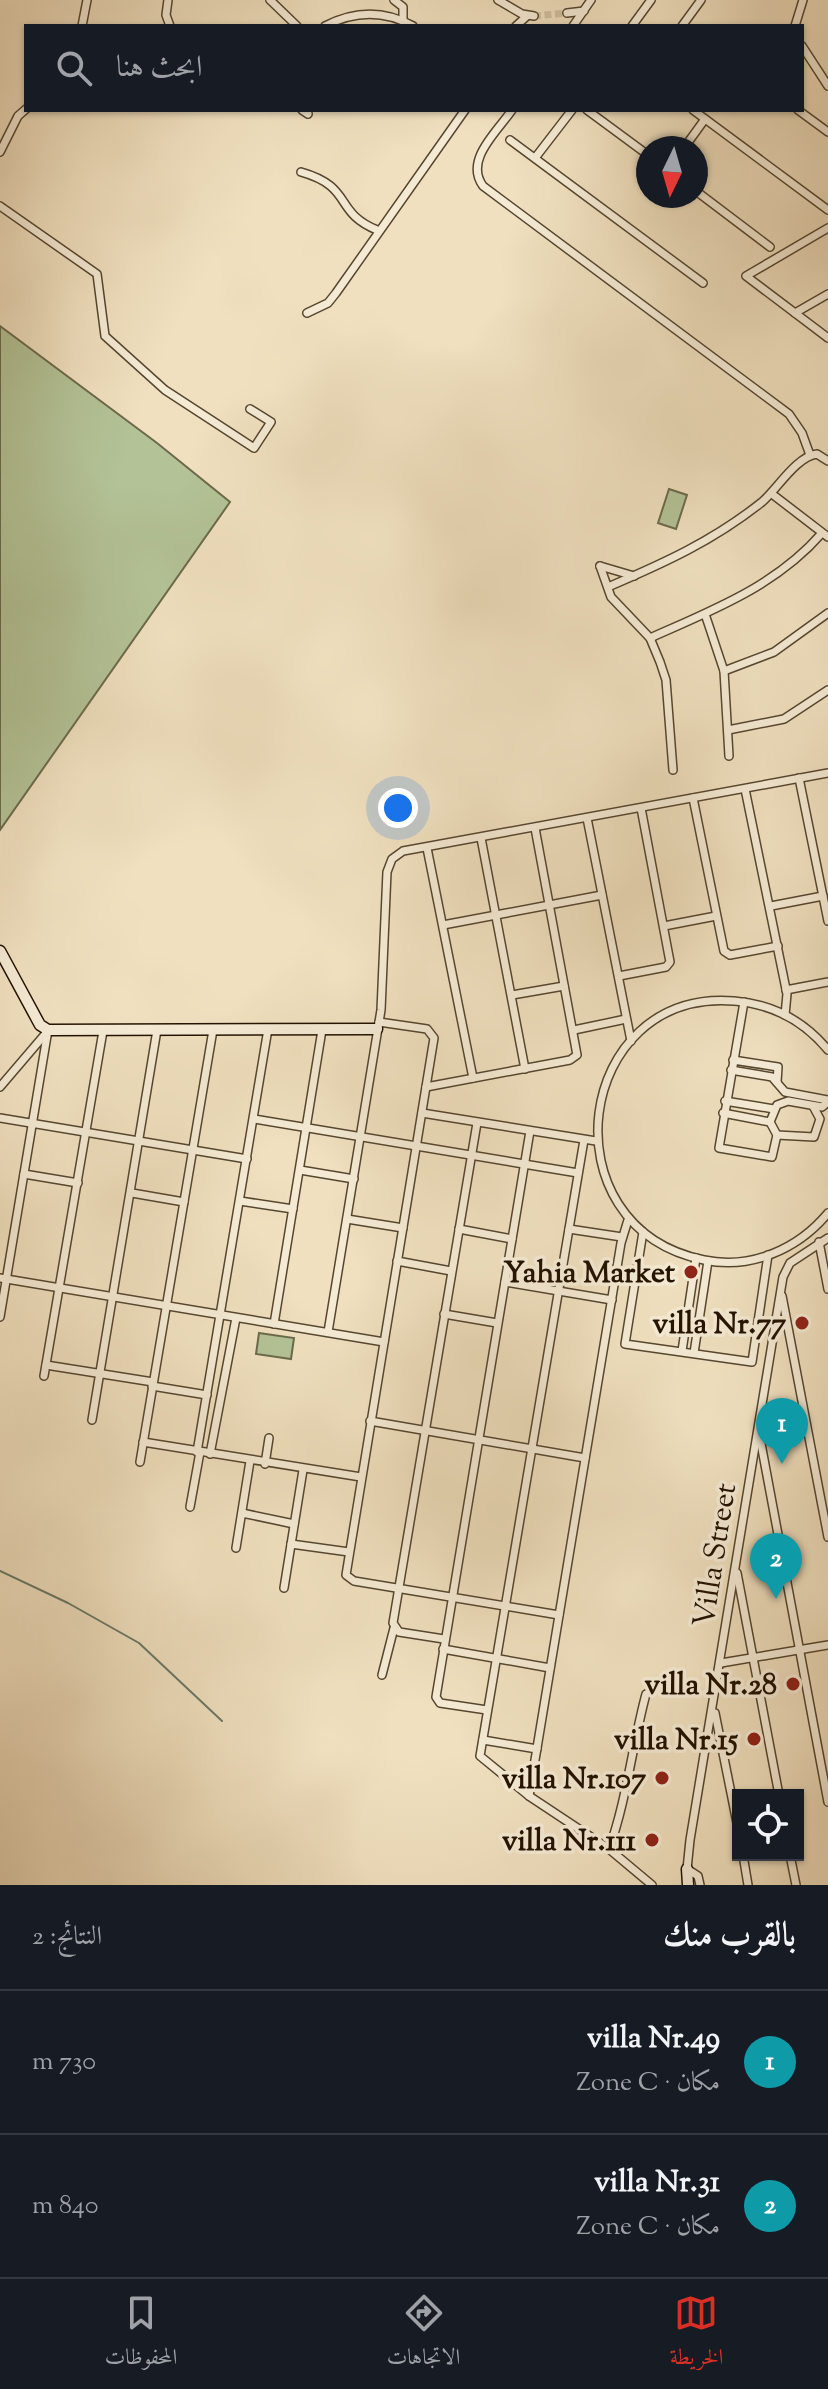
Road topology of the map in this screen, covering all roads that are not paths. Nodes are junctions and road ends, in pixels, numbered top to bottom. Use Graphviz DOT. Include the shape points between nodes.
graph roads {
  1 [pos="87,0"];
  2 [pos="168,0"];
  3 [pos="270,0"];
  4 [pos="394,0"];
  5 [pos="498,0"];
  6 [pos="591,0"];
  7 [pos="651,0"];
  8 [pos="701,0"];
  9 [pos="803,0"];
  10 [pos="584,11"];
  11 [pos="567,13"];
  12 [pos="403,20"];
  13 [pos="390,22"];
  14 [pos="82,24"];
  15 [pos="169,24"];
  16 [pos="293,24"];
  17 [pos="330,24"];
  18 [pos="410,24"];
  19 [pos="519,24"];
  20 [pos="574,24"];
  21 [pos="633,24"];
  22 [pos="684,24"];
  23 [pos="796,24"];
  24 [pos="804,49"];
  25 [pos="828,86"];
  26 [pos="24,111"];
  27 [pos="464,112"];
  28 [pos="511,112"];
  29 [pos="570,112"];
  30 [pos="590,112"];
  31 [pos="696,112"];
  32 [pos="801,112"];
  33 [pos="705,119"];
  34 [pos="828,132"];
  35 [pos="693,136"];
  36 [pos="510,140"];
  37 [pos="636,146"];
  38 [pos="0,152"];
  39 [pos="535,158"];
  40 [pos="301,172"];
  41 [pos="708,200"];
  42 [pos="0,206"];
  43 [pos="828,210"];
  44 [pos="828,228"];
  45 [pos="377,230"];
  46 [pos="770,247"];
  47 [pos="703,283"];
  48 [pos="828,294"];
  49 [pos="307,313"];
  50 [pos="795,313"];
  51 [pos="828,338"];
  52 [pos="250,409"];
  53 [pos="810,455"];
  54 [pos="828,461"];
  55 [pos="772,494"];
  56 [pos="825,535"];
  57 [pos="640,575"];
  58 [pos="608,587"];
  59 [pos="828,613"];
  60 [pos="705,614"];
  61 [pos="650,638"];
  62 [pos="724,671"];
  63 [pos="828,690"];
  64 [pos="728,730"];
  65 [pos="729,756"];
  66 [pos="673,770"];
  67 [pos="828,773"];
  68 [pos="799,778"];
  69 [pos="745,789"];
  70 [pos="693,798"];
  71 [pos="641,808"];
  72 [pos="587,818"];
  73 [pos="535,828"];
  74 [pos="481,838"];
  75 [pos="427,848"];
  76 [pos="602,895"];
  77 [pos="823,896"];
  78 [pos="549,905"];
  79 [pos="771,906"];
  80 [pos="495,914"];
  81 [pos="716,916"];
  82 [pos="828,921"];
  83 [pos="443,925"];
  84 [pos="664,926"];
  85 [pos="778,946"];
  86 [pos="0,951"];
  87 [pos="619,976"];
  88 [pos="828,982"];
  89 [pos="564,986"];
  90 [pos="786,990"];
  91 [pos="512,995"];
  92 [pos="744,1002"];
  93 [pos="785,1015"];
  94 [pos="626,1019"];
  95 [pos="378,1025"];
  96 [pos="268,1029"];
  97 [pos="48,1030"];
  98 [pos="157,1030"];
  99 [pos="213,1030"];
  100 [pos="322,1030"];
  101 [pos="574,1030"];
  102 [pos="103,1031"];
  103 [pos="631,1041"];
  104 [pos="828,1050"];
  105 [pos="733,1060"];
  106 [pos="525,1069"];
  107 [pos="731,1070"];
  108 [pos="473,1078"];
  109 [pos="777,1082"];
  110 [pos="0,1087"];
  111 [pos="426,1087"];
  112 [pos="785,1092"];
  113 [pos="725,1101"];
  114 [pos="828,1101"];
  115 [pos="784,1102"];
  116 [pos="813,1106"];
  117 [pos="774,1109"];
  118 [pos="422,1113"];
  119 [pos="723,1113"];
  120 [pos="0,1118"];
  121 [pos="254,1119"];
  122 [pos="770,1122"];
  123 [pos="477,1123"];
  124 [pos="31,1124"];
  125 [pos="307,1128"];
  126 [pos="530,1131"];
  127 [pos="86,1132"];
  128 [pos="777,1135"];
  129 [pos="361,1138"];
  130 [pos="584,1140"];
  131 [pos="596,1141"];
  132 [pos="141,1143"];
  133 [pos="416,1147"];
  134 [pos="193,1151"];
  135 [pos="471,1155"];
  136 [pos="247,1159"];
  137 [pos="525,1165"];
  138 [pos="300,1170"];
  139 [pos="578,1173"];
  140 [pos="24,1174"];
  141 [pos="354,1179"];
  142 [pos="78,1183"];
  143 [pos="132,1193"];
  144 [pos="240,1201"];
  145 [pos="184,1202"];
  146 [pos="293,1209"];
  147 [pos="828,1213"];
  148 [pos="347,1219"];
  149 [pos="628,1220"];
  150 [pos="403,1228"];
  151 [pos="459,1229"];
  152 [pos="569,1229"];
  153 [pos="643,1232"];
  154 [pos="622,1237"];
  155 [pos="828,1238"];
  156 [pos="512,1239"];
  157 [pos="819,1242"];
  158 [pos="781,1250"];
  159 [pos="768,1255"];
  160 [pos="696,1258"];
  161 [pos="397,1261"];
  162 [pos="708,1261"];
  163 [pos="790,1263"];
  164 [pos="451,1271"];
  165 [pos="3,1279"];
  166 [pos="505,1282"];
  167 [pos="59,1288"];
  168 [pos="828,1289"];
  169 [pos="558,1291"];
  170 [pos="781,1291"];
  171 [pos="113,1297"];
  172 [pos="612,1300"];
  173 [pos="166,1307"];
  174 [pos="444,1314"];
  175 [pos="222,1316"];
  176 [pos="0,1317"];
  177 [pos="236,1318"];
  178 [pos="497,1323"];
  179 [pos="274,1324"];
  180 [pos="328,1332"];
  181 [pos="384,1342"];
  182 [pos="682,1351"];
  183 [pos="694,1353"];
  184 [pos="46,1365"];
  185 [pos="99,1373"];
  186 [pos="44,1376"];
  187 [pos="152,1384"];
  188 [pos="207,1395"];
  189 [pos="92,1420"];
  190 [pos="370,1421"];
  191 [pos="426,1431"];
  192 [pos="758,1432"];
  193 [pos="269,1438"];
  194 [pos="479,1440"];
  195 [pos="143,1442"];
  196 [pos="532,1449"];
  197 [pos="198,1452"];
  198 [pos="210,1454"];
  199 [pos="585,1458"];
  200 [pos="250,1461"];
  201 [pos="140,1462"];
  202 [pos="265,1464"];
  203 [pos="303,1470"];
  204 [pos="361,1477"];
  205 [pos="190,1507"];
  206 [pos="242,1513"];
  207 [pos="294,1524"];
  208 [pos="828,1537"];
  209 [pos="291,1544"];
  210 [pos="236,1548"];
  211 [pos="349,1552"];
  212 [pos="736,1571"];
  213 [pos="284,1588"];
  214 [pos="398,1589"];
  215 [pos="452,1598"];
  216 [pos="506,1606"];
  217 [pos="559,1615"];
  218 [pos="394,1628"];
  219 [pos="444,1639"];
  220 [pos="828,1645"];
  221 [pos="443,1649"];
  222 [pos="801,1650"];
  223 [pos="753,1658"];
  224 [pos="497,1659"];
  225 [pos="721,1663"];
  226 [pos="550,1668"];
  227 [pos="382,1675"];
  228 [pos="646,1694"];
  229 [pos="714,1708"];
  230 [pos="487,1710"];
  231 [pos="483,1740"];
  232 [pos="537,1749"];
  233 [pos="778,1789"];
  234 [pos="529,1796"];
  235 [pos="732,1798"];
  236 [pos="828,1802"];
  237 [pos="609,1849"];
  238 [pos="744,1861"];
  239 [pos="791,1861"];
  240 [pos="687,1869"];
  241 [pos="652,1885"];
  242 [pos="688,1885"];
  243 [pos="700,1885"];
  244 [pos="748,1885"];
  245 [pos="796,1885"];
  1 -- 14 [label="street"];
  2 -- 15 [label="street"];
  3 -- 16 [label="street"];
  4 -- 12 [label="street" via="403,7"];
  5 -- 19 [label="street" via="531,16"];
  6 -- 10 [label="street"];
  7 -- 21 [label="street"];
  8 -- 22 [label="street"];
  9 -- 23 [label="street"];
  10 -- 11 [label="street"];
  10 -- 20 [label="street"];
  12 -- 13 [label="street"];
  12 -- 18 [label="street"];
  13 -- 17 [label="street" via="356,13"];
  24 -- 25 [label="street"];
  26 -- 38 [label="street"];
  27 -- 45 [label="street"];
  28 -- 53 [label="street" via="476,162 483,186 789,414"];
  29 -- 39 [label="street"];
  30 -- 37 [label="street"];
  31 -- 33 [label="street"];
  32 -- 34 [label="street"];
  33 -- 35 [label="street"];
  33 -- 43 [label="street"];
  36 -- 39 [label="street"];
  39 -- 47 [label="street"];
  40 -- 45 [label="street" via="333,185 355,220"];
  41 -- 46 [label="street"];
  42 -- 52 [label="street" via="97,274 105,336 165,390 254,448 271,422"];
  44 -- 50 [label="street" via="746,276"];
  45 -- 49 [label="street" via="328,303"];
  48 -- 50 [label="street"];
  50 -- 51 [label="street"];
  53 -- 54 [label="street"];
  53 -- 55 [label="street"];
  55 -- 56 [label="street"];
  55 -- 57 [label="street" via="712,540"];
  56 -- 60 [label="street" via="759,587"];
  57 -- 58 [label="street"];
  57 -- 58 [label="street" via="621,575 600,566"];
  58 -- 61 [label="street" via="611,597"];
  59 -- 62 [label="street" via="774,652"];
  60 -- 61 [label="street"];
  60 -- 62 [label="street"];
  61 -- 66 [label="street" via="666,680"];
  62 -- 64 [label="street"];
  63 -- 64 [label="street" via="784,719"];
  64 -- 65 [label="street"];
  67 -- 68 [label="street"];
  68 -- 69 [label="street"];
  68 -- 77 [label="street"];
  69 -- 70 [label="street"];
  69 -- 79 [label="street"];
  70 -- 71 [label="street"];
  70 -- 81 [label="street"];
  71 -- 72 [label="street"];
  71 -- 84 [label="street"];
  72 -- 73 [label="street"];
  72 -- 76 [label="street"];
  73 -- 74 [label="street"];
  73 -- 78 [label="street"];
  74 -- 75 [label="street"];
  74 -- 80 [label="street"];
  75 -- 83 [label="street"];
  75 -- 95 [label="street" via="403,851 388,865"];
  76 -- 78 [label="street"];
  76 -- 87 [label="street"];
  77 -- 79 [label="street"];
  77 -- 82 [label="street"];
  78 -- 80 [label="street"];
  78 -- 89 [label="street"];
  79 -- 85 [label="street"];
  80 -- 83 [label="street"];
  80 -- 91 [label="street"];
  81 -- 84 [label="street"];
  81 -- 85 [label="street" via="727,954"];
  83 -- 108 [label="street"];
  84 -- 87 [label="street" via="668,966"];
  85 -- 90 [label="street"];
  86 -- 97 [label="street" via="40,1025"];
  87 -- 94 [label="street"];
  88 -- 90 [label="street"];
  89 -- 91 [label="street"];
  89 -- 101 [label="street"];
  90 -- 93 [label="street"];
  91 -- 106 [label="street"];
  92 -- 93 [label="street"];
  92 -- 103 [label="street" via="684,1007"];
  92 -- 105 [label="street"];
  93 -- 104 [label="street"];
  94 -- 101 [label="street"];
  94 -- 103 [label="street"];
  95 -- 100 [label="street"];
  95 -- 111 [label="street" via="433,1033"];
  95 -- 129 [label="street"];
  96 -- 99 [label="street"];
  96 -- 100 [label="street"];
  96 -- 121 [label="street"];
  97 -- 102 [label="street"];
  97 -- 110 [label="street"];
  97 -- 124 [label="street"];
  98 -- 99 [label="street"];
  98 -- 102 [label="street"];
  98 -- 132 [label="street"];
  99 -- 134 [label="street"];
  100 -- 125 [label="street"];
  101 -- 106 [label="street" via="574,1059"];
  102 -- 127 [label="street"];
  103 -- 131 [label="street" via="604,1086"];
  105 -- 107 [label="street"];
  105 -- 109 [label="street" via="778,1067"];
  106 -- 108 [label="street"];
  107 -- 109 [label="street"];
  107 -- 113 [label="street"];
  108 -- 111 [label="street"];
  109 -- 112 [label="street"];
  111 -- 118 [label="street"];
  112 -- 114 [label="street"];
  112 -- 115 [label="street"];
  113 -- 117 [label="street"];
  113 -- 119 [label="street"];
  114 -- 116 [label="street" via="826,1106"];
  115 -- 116 [label="street"];
  115 -- 117 [label="street"];
  116 -- 128 [label="street" via="820,1126 814,1137"];
  117 -- 122 [label="street"];
  118 -- 123 [label="street"];
  118 -- 133 [label="street"];
  119 -- 122 [label="street"];
  119 -- 128 [label="street" via="718,1142 722,1150 772,1157"];
  120 -- 124 [label="street"];
  121 -- 125 [label="street"];
  121 -- 136 [label="street"];
  122 -- 128 [label="street"];
  123 -- 126 [label="street"];
  123 -- 135 [label="street"];
  124 -- 127 [label="street"];
  124 -- 140 [label="street"];
  125 -- 129 [label="street"];
  125 -- 138 [label="street"];
  126 -- 130 [label="street"];
  126 -- 137 [label="street"];
  127 -- 132 [label="street"];
  127 -- 142 [label="street"];
  129 -- 133 [label="street"];
  129 -- 141 [label="street"];
  130 -- 131 [label="street"];
  130 -- 139 [label="street"];
  131 -- 149 [label="street" via="607,1186"];
  132 -- 134 [label="street"];
  132 -- 143 [label="street"];
  133 -- 135 [label="street"];
  133 -- 150 [label="street"];
  134 -- 136 [label="street"];
  134 -- 145 [label="street"];
  135 -- 137 [label="street"];
  135 -- 151 [label="street"];
  136 -- 144 [label="street"];
  137 -- 139 [label="street"];
  137 -- 156 [label="street"];
  138 -- 141 [label="street"];
  138 -- 146 [label="street"];
  139 -- 152 [label="street"];
  140 -- 142 [label="street"];
  140 -- 165 [label="street"];
  141 -- 148 [label="street"];
  142 -- 167 [label="street"];
  143 -- 145 [label="street"];
  143 -- 171 [label="street"];
  144 -- 146 [label="street"];
  144 -- 175 [label="street"];
  145 -- 173 [label="street"];
  146 -- 179 [label="street"];
  147 -- 158 [label="street"];
  148 -- 150 [label="street"];
  148 -- 180 [label="street"];
  149 -- 153 [label="street"];
  149 -- 154 [label="street"];
  150 -- 161 [label="street"];
  151 -- 156 [label="street"];
  151 -- 164 [label="street"];
  152 -- 154 [label="street"];
  152 -- 169 [label="street"];
  153 -- 160 [label="street"];
  153 -- 182 [label="street" via="625,1344"];
  154 -- 172 [label="street"];
  155 -- 157 [label="street"];
  156 -- 166 [label="street"];
  157 -- 163 [label="street"];
  157 -- 168 [label="street"];
  158 -- 159 [label="street"];
  158 -- 163 [label="street"];
  159 -- 162 [label="street"];
  159 -- 183 [label="street" via="752,1362"];
  160 -- 162 [label="street"];
  160 -- 182 [label="street"];
  161 -- 164 [label="street"];
  161 -- 181 [label="street"];
  162 -- 183 [label="street"];
  163 -- 170 [label="street, Villa Street"];
  164 -- 174 [label="street"];
  165 -- 167 [label="street"];
  165 -- 176 [label="street"];
  166 -- 169 [label="street"];
  166 -- 178 [label="street"];
  167 -- 171 [label="street"];
  167 -- 184 [label="street"];
  169 -- 172 [label="street"];
  169 -- 196 [label="street"];
  170 -- 192 [label="street, Villa Street"];
  170 -- 208 [label="street"];
  171 -- 173 [label="street"];
  171 -- 185 [label="street"];
  172 -- 199 [label="street"];
  173 -- 175 [label="street"];
  173 -- 187 [label="street"];
  174 -- 178 [label="street"];
  174 -- 191 [label="street"];
  175 -- 177 [label="street"];
  175 -- 188 [label="street"];
  177 -- 179 [label="street"];
  177 -- 198 [label="street"];
  178 -- 194 [label="street"];
  179 -- 180 [label="street"];
  180 -- 181 [label="street"];
  181 -- 190 [label="street"];
  182 -- 183 [label="street"];
  184 -- 185 [label="street"];
  184 -- 186 [label="street"];
  185 -- 187 [label="street"];
  185 -- 189 [label="street"];
  187 -- 188 [label="street"];
  187 -- 195 [label="street"];
  188 -- 197 [label="street"];
  190 -- 191 [label="street"];
  190 -- 204 [label="street"];
  191 -- 194 [label="street"];
  191 -- 214 [label="street"];
  192 -- 212 [label="street, Villa Street"];
  192 -- 222 [label="street"];
  193 -- 202 [label="street"];
  194 -- 196 [label="street"];
  194 -- 215 [label="street"];
  195 -- 197 [label="street"];
  195 -- 201 [label="street"];
  196 -- 199 [label="street"];
  196 -- 216 [label="street"];
  197 -- 198 [label="street"];
  197 -- 205 [label="street"];
  198 -- 200 [label="street"];
  199 -- 217 [label="street"];
  200 -- 202 [label="street"];
  200 -- 206 [label="street"];
  202 -- 203 [label="street"];
  203 -- 204 [label="street"];
  203 -- 207 [label="street"];
  204 -- 211 [label="street"];
  206 -- 207 [label="street"];
  206 -- 210 [label="street"];
  207 -- 209 [label="street"];
  209 -- 211 [label="street"];
  209 -- 213 [label="street"];
  211 -- 214 [label="street" via="349,1579"];
  212 -- 223 [label="street"];
  212 -- 225 [label="street, Villa Street"];
  214 -- 215 [label="street"];
  214 -- 218 [label="street"];
  215 -- 216 [label="street"];
  215 -- 219 [label="street"];
  216 -- 217 [label="street"];
  216 -- 224 [label="street"];
  217 -- 226 [label="street"];
  218 -- 219 [label="street"];
  218 -- 227 [label="street"];
  219 -- 221 [label="street"];
  220 -- 222 [label="street"];
  221 -- 224 [label="street"];
  221 -- 230 [label="street" via="436,1699"];
  222 -- 223 [label="street"];
  222 -- 236 [label="street"];
  223 -- 225 [label="street"];
  223 -- 233 [label="street"];
  224 -- 226 [label="street"];
  224 -- 230 [label="street"];
  225 -- 229 [label="street, Villa Street"];
  226 -- 232 [label="street"];
  228 -- 237 [label="street" via="622,1813"];
  229 -- 235 [label="street"];
  229 -- 240 [label="street, Villa Street"];
  230 -- 231 [label="street"];
  231 -- 232 [label="street"];
  231 -- 234 [label="street" via="483,1762"];
  232 -- 234 [label="street"];
  234 -- 237 [label="street"];
  237 -- 241 [label="street"];
  238 -- 244 [label="street"];
  239 -- 245 [label="street"];
  240 -- 242 [label="street"];
  240 -- 243 [label="street" via="698,1876"];
}
